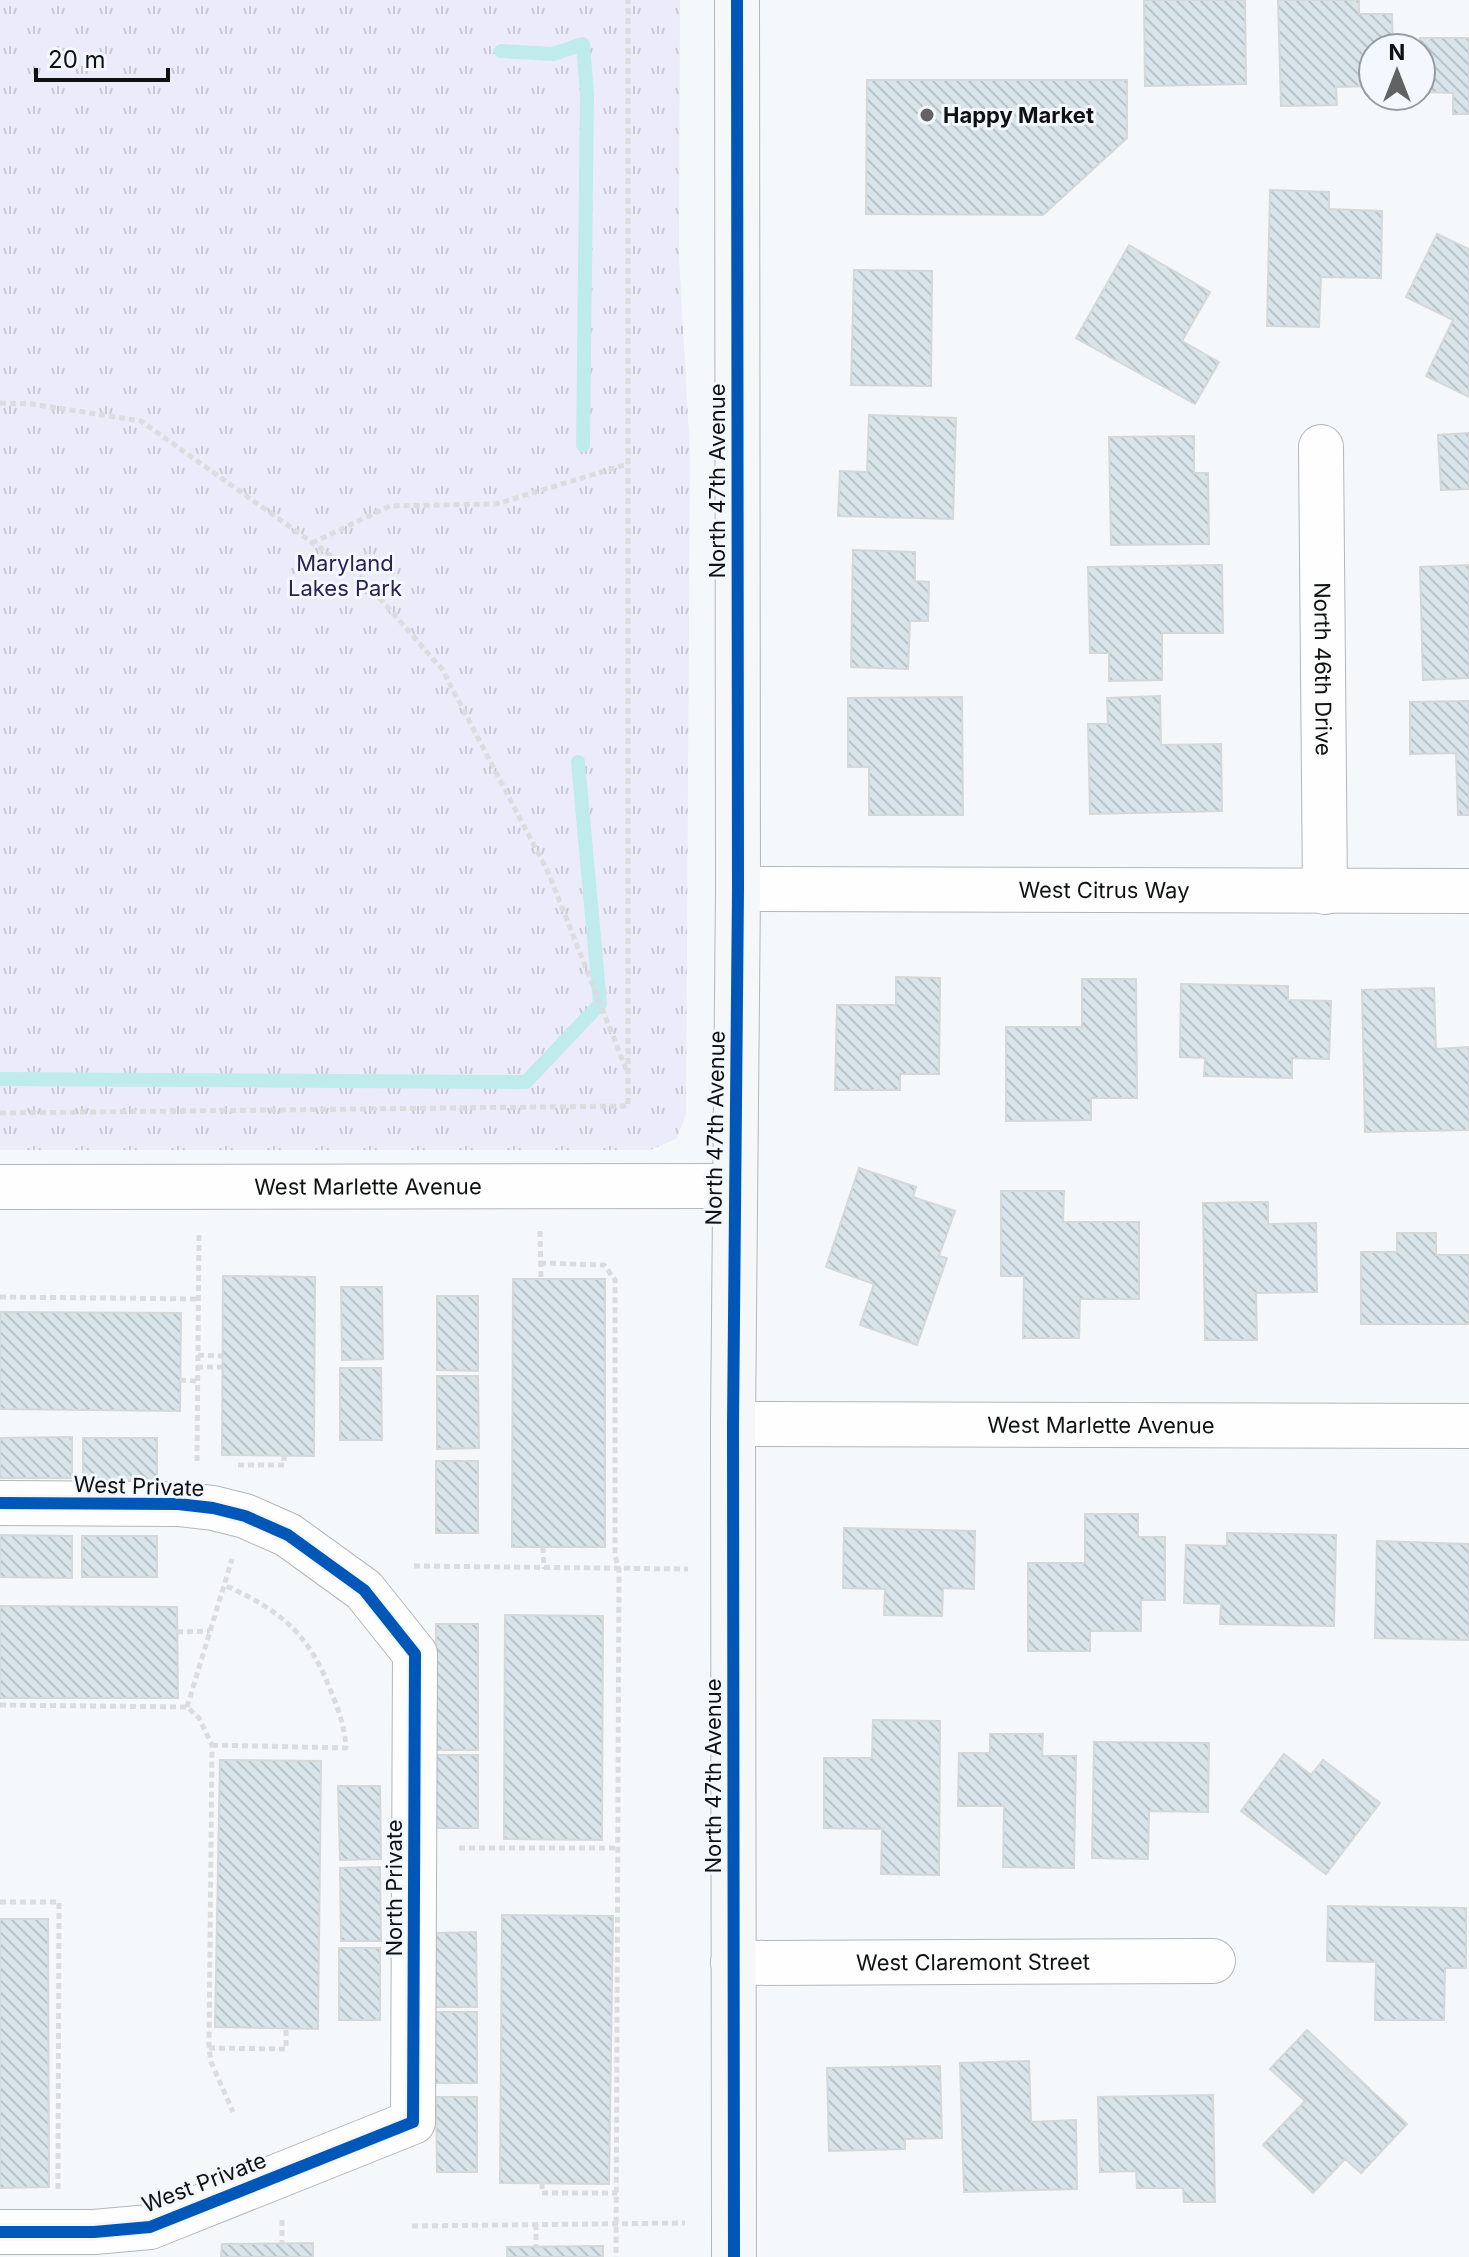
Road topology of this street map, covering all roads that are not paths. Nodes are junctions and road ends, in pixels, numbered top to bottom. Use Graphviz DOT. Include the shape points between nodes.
graph roads {
  1 [pos="737,0"];
  2 [pos="1321,447"];
  3 [pos="738,889"];
  4 [pos="1469,891"];
  5 [pos="1325,892"];
  6 [pos="735,1186"];
  7 [pos="0,1187"];
  8 [pos="733,1424"];
  9 [pos="1469,1426"];
  10 [pos="0,1503"];
  11 [pos="415,1654"];
  12 [pos="1213,1961"];
  13 [pos="733,1963"];
  14 [pos="413,2122"];
  15 [pos="0,2232"];
  16 [pos="734,2257"];
  1 -- 3 [label="street, North 47th Avenue"];
  2 -- 5 [label="street, North 46th Drive"];
  3 -- 5 [label="street, West Citrus Way"];
  3 -- 6 [label="street, North 47th Avenue"];
  4 -- 5 [label="street, West Citrus Way"];
  6 -- 7 [label="street, West Marlette Avenue"];
  6 -- 8 [label="street, North 47th Avenue"];
  8 -- 9 [label="street, West Marlette Avenue"];
  8 -- 13 [label="street, North 47th Avenue"];
  10 -- 11 [label="street, West Private" via="195,1506 245,1516 288,1535 364,1590"];
  11 -- 14 [label="street, North Private"];
  12 -- 13 [label="street, West Claremont Street"];
  13 -- 16 [label="street, North 47th Avenue"];
  14 -- 15 [label="street, West Private" via="150,2227"];
}
